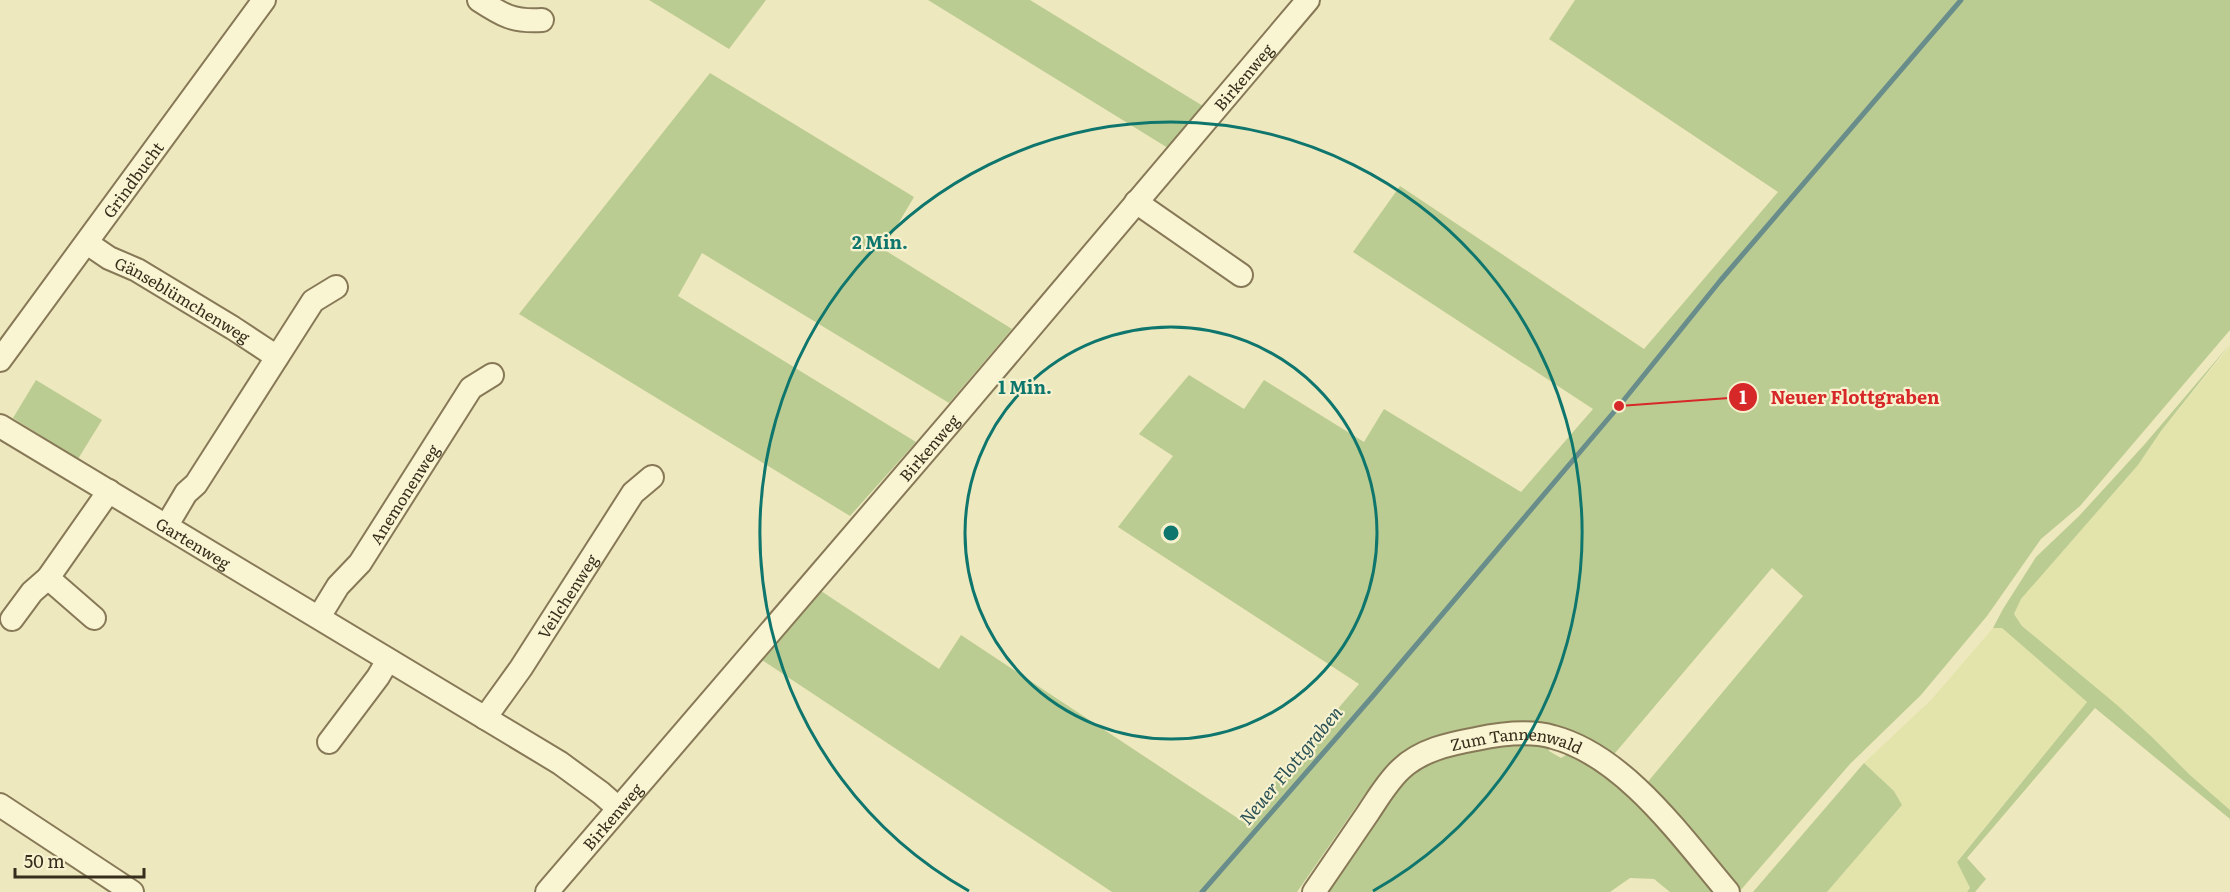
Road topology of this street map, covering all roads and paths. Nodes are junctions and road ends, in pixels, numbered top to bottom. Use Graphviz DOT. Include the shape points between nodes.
graph roads {
  1 [pos="264,0"];
  2 [pos="479,0"];
  3 [pos="1308,0"];
  4 [pos="542,20"];
  5 [pos="1136,202"];
  6 [pos="87,243"];
  7 [pos="1242,275"];
  8 [pos="336,287"];
  9 [pos="277,357"];
  10 [pos="0,360"];
  11 [pos="492,375"];
  12 [pos="0,426"];
  13 [pos="652,477"];
  14 [pos="109,491"];
  15 [pos="167,525"];
  16 [pos="48,578"];
  17 [pos="319,617"];
  18 [pos="94,618"];
  19 [pos="12,619"];
  20 [pos="388,660"];
  21 [pos="485,718"];
  22 [pos="329,742"];
  23 [pos="0,805"];
  24 [pos="618,808"];
  25 [pos="132,892"];
  26 [pos="547,892"];
  27 [pos="1314,892"];
  28 [pos="1728,892"];
  1 -- 6 [label="street, Grindbucht"];
  2 -- 4 [label="street" via="505,17"];
  3 -- 5 [label="street, Birkenweg"];
  5 -- 7 [label="street"];
  5 -- 24 [label="street, Birkenweg"];
  6 -- 9 [label="street, Gänseblümchenweg"];
  6 -- 10 [label="street, Grindbucht"];
  8 -- 9 [label="street" via="313,301"];
  9 -- 15 [label="street"];
  11 -- 17 [label="street, Anemonenweg" via="471,388 360,563 338,586"];
  12 -- 14 [label="street, Gartenweg"];
  13 -- 21 [label="street, Veilchenweg" via="633,493"];
  14 -- 15 [label="street, Gartenweg"];
  14 -- 16 [label="street"];
  15 -- 17 [label="street, Gartenweg"];
  16 -- 18 [label="street"];
  16 -- 19 [label="street"];
  17 -- 20 [label="street, Gartenweg"];
  20 -- 21 [label="street, Gartenweg"];
  20 -- 22 [label="street"];
  21 -- 24 [label="street, Gartenweg" via="570,770"];
  23 -- 25 [label="street"];
  24 -- 26 [label="street, Birkenweg"];
  27 -- 28 [label="street, Zum Tannenwald" via="1390,781 1412,760 1449,744 1529,734 1551,736 1583,748 1617,772 1650,802"];
}
